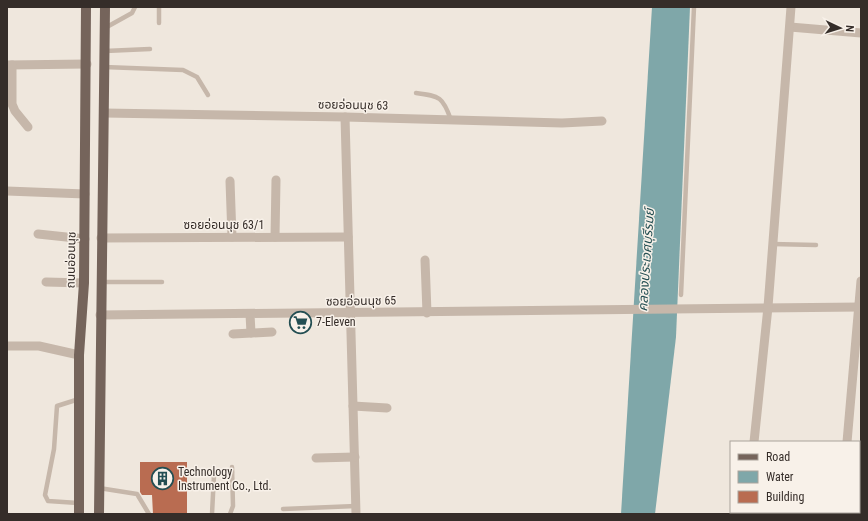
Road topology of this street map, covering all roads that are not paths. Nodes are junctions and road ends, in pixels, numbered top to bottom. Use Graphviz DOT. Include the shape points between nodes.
graph roads {
  1 [pos="86,7"];
  2 [pos="105,7"];
  3 [pos="135,7"];
  4 [pos="159,7"];
  5 [pos="694,7"];
  6 [pos="791,7"];
  7 [pos="159,23"];
  8 [pos="790,27"];
  9 [pos="105,29"];
  10 [pos="861,33"];
  11 [pos="150,49"];
  12 [pos="105,51"];
  13 [pos="87,64"];
  14 [pos="9,65"];
  15 [pos="104,67"];
  16 [pos="416,93"];
  17 [pos="208,95"];
  18 [pos="104,113"];
  19 [pos="345,117"];
  20 [pos="451,120"];
  21 [pos="602,121"];
  22 [pos="28,127"];
  23 [pos="276,180"];
  24 [pos="230,181"];
  25 [pos="7,191"];
  26 [pos="85,194"];
  27 [pos="38,234"];
  28 [pos="232,237"];
  29 [pos="275,237"];
  30 [pos="348,237"];
  31 [pos="101,238"];
  32 [pos="85,239"];
  33 [pos="772,244"];
  34 [pos="816,245"];
  35 [pos="425,260"];
  36 [pos="861,281"];
  37 [pos="46,282"];
  38 [pos="100,282"];
  39 [pos="162,282"];
  40 [pos="84,283"];
  41 [pos="681,295"];
  42 [pos="859,306"];
  43 [pos="768,307"];
  44 [pos="427,312"];
  45 [pos="250,314"];
  46 [pos="350,314"];
  47 [pos="82,315"];
  48 [pos="100,315"];
  49 [pos="272,332"];
  50 [pos="251,333"];
  51 [pos="234,334"];
  52 [pos="858,343"];
  53 [pos="7,346"];
  54 [pos="79,355"];
  55 [pos="79,399"];
  56 [pos="353,406"];
  57 [pos="387,408"];
  58 [pos="754,441"];
  59 [pos="847,441"];
  60 [pos="316,458"];
  61 [pos="355,458"];
  62 [pos="100,488"];
  63 [pos="79,503"];
  64 [pos="283,509"];
  65 [pos="356,510"];
  66 [pos="78,514"];
  67 [pos="99,514"];
  68 [pos="149,514"];
  69 [pos="212,514"];
  70 [pos="230,514"];
  1 -- 13 [label="main road, ถนนอ่อนนุช"];
  2 -- 9 [label="main road"];
  3 -- 9 [label="lane" via="132,13"];
  4 -- 7 [label="lane"];
  5 -- 41 [label="lane"];
  6 -- 8 [label="street"];
  8 -- 10 [label="street"];
  8 -- 33 [label="street"];
  9 -- 12 [label="main road"];
  11 -- 12 [label="lane"];
  12 -- 15 [label="main road"];
  13 -- 14 [label="street"];
  13 -- 26 [label="main road, ถนนอ่อนนุช"];
  14 -- 22 [label="street" via="12,104"];
  15 -- 17 [label="lane" via="183,70 197,77"];
  15 -- 18 [label="main road"];
  16 -- 20 [label="lane" via="439,98 445,103"];
  18 -- 19 [label="street, ซอยอ่อนนุช 63"];
  18 -- 31 [label="main road"];
  19 -- 20 [label="street, ซอยอ่อนนุช 63"];
  19 -- 30 [label="street"];
  20 -- 21 [label="street, ซอยอ่อนนุช 63" via="562,123"];
  23 -- 29 [label="street"];
  24 -- 28 [label="street"];
  25 -- 26 [label="street"];
  26 -- 32 [label="main road, ถนนอ่อนนุช"];
  27 -- 32 [label="street"];
  28 -- 29 [label="street, ซอยอ่อนนุช 63/1"];
  28 -- 31 [label="street, ซอยอ่อนนุช 63/1"];
  29 -- 30 [label="street, ซอยอ่อนนุช 63/1"];
  30 -- 46 [label="street"];
  31 -- 38 [label="main road"];
  32 -- 40 [label="main road, ถนนอ่อนนุช"];
  33 -- 34 [label="lane"];
  33 -- 43 [label="street"];
  35 -- 44 [label="street"];
  36 -- 42 [label="street"];
  37 -- 40 [label="street"];
  38 -- 39 [label="lane"];
  38 -- 48 [label="main road"];
  40 -- 47 [label="main road, ถนนอ่อนนุช"];
  42 -- 43 [label="street, ซอยอ่อนนุช 65"];
  42 -- 52 [label="street"];
  43 -- 44 [label="street, ซอยอ่อนนุช 65"];
  43 -- 58 [label="street"];
  44 -- 46 [label="street, ซอยอ่อนนุช 65"];
  45 -- 46 [label="street, ซอยอ่อนนุช 65"];
  45 -- 48 [label="street, ซอยอ่อนนุช 65"];
  45 -- 50 [label="street"];
  46 -- 56 [label="street"];
  47 -- 48 [label="main road"];
  47 -- 54 [label="main road, ถนนอ่อนนุช"];
  48 -- 62 [label="main road"];
  49 -- 50 [label="street"];
  50 -- 51 [label="street"];
  52 -- 59 [label="street"];
  53 -- 54 [label="street" via="39,346"];
  54 -- 55 [label="main road, ถนนอ่อนนุช"];
  55 -- 63 [label="main road, ถนนอ่อนนุช"];
  55 -- 63 [label="lane" via="57,406 54,449 45,495 48,500 54,502"];
  56 -- 57 [label="street"];
  56 -- 61 [label="street"];
  60 -- 61 [label="street"];
  61 -- 65 [label="street"];
  62 -- 67 [label="main road"];
  62 -- 68 [label="lane" via="137,494"];
  63 -- 66 [label="main road, ถนนอ่อนนุช"];
  64 -- 65 [label="lane"];
  69 -- 70 [label="lane" via="214,474 232,469 233,506"];
}
